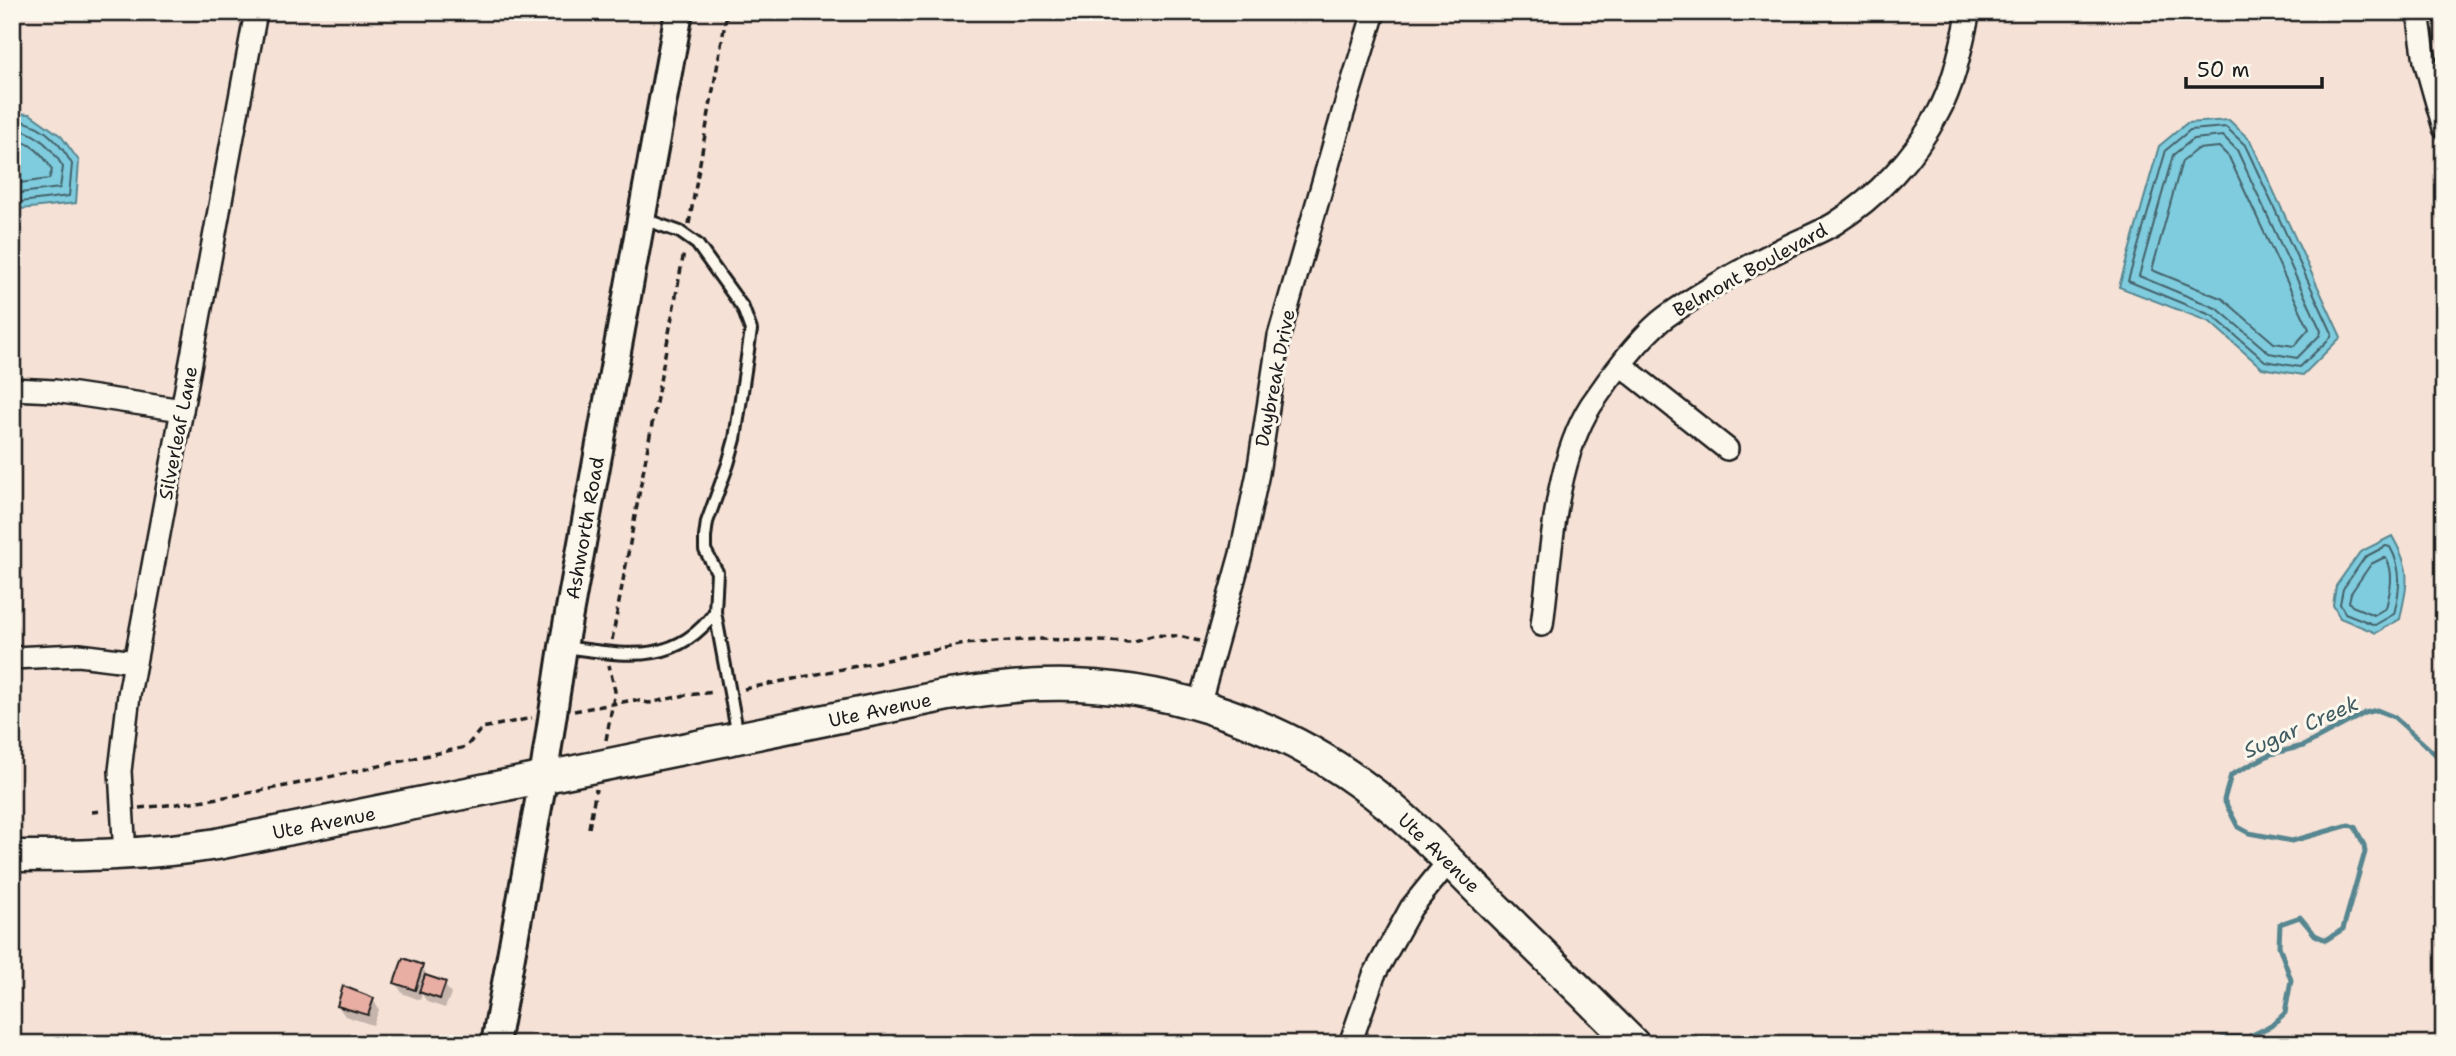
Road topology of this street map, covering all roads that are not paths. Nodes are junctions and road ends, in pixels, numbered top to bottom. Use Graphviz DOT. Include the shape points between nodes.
graph roads {
  1 [pos="256,12"];
  2 [pos="679,12"];
  3 [pos="1374,12"];
  4 [pos="1969,12"];
  5 [pos="2418,12"];
  6 [pos="2444,128"];
  7 [pos="641,218"];
  8 [pos="1621,365"];
  9 [pos="12,389"];
  10 [pos="182,410"];
  11 [pos="1727,449"];
  12 [pos="715,612"];
  13 [pos="1542,625"];
  14 [pos="563,647"];
  15 [pos="12,658"];
  16 [pos="135,662"];
  17 [pos="1199,705"];
  18 [pos="739,738"];
  19 [pos="542,779"];
  20 [pos="125,855"];
  21 [pos="12,856"];
  22 [pos="1449,861"];
  23 [pos="495,1044"];
  24 [pos="1350,1044"];
  25 [pos="1634,1044"];
  1 -- 10 [label="street, Silverleaf Lane"];
  2 -- 7 [label="street, Ashworth Road"];
  3 -- 17 [label="street, Daybreak Drive" via="1279,336 1241,554"];
  4 -- 8 [label="street, Belmont Boulevard" via="1939,113 1908,158 1875,194 1832,225 1785,247 1665,318"];
  5 -- 6 [label="street" via="2425,61"];
  7 -- 12 [label="lane" via="661,223 697,244 743,308 751,330 735,439 705,537 705,550 717,572"];
  7 -- 14 [label="street, Ashworth Road"];
  8 -- 11 [label="street"];
  8 -- 13 [label="street, Belmont Boulevard" via="1591,406 1571,447 1560,491"];
  9 -- 10 [label="street"];
  10 -- 16 [label="street, Silverleaf Lane"];
  12 -- 14 [label="lane" via="694,636 660,652 643,655"];
  12 -- 18 [label="lane"];
  14 -- 19 [label="street, Ashworth Road"];
  15 -- 16 [label="street" via="79,655"];
  16 -- 20 [label="street, Silverleaf Lane" via="120,771"];
  17 -- 18 [label="main road, Ute Avenue" via="1087,686 1003,687"];
  17 -- 22 [label="main road, Ute Avenue" via="1250,723 1325,760 1393,809"];
  18 -- 19 [label="main road, Ute Avenue"];
  19 -- 20 [label="main road, Ute Avenue" via="217,844"];
  19 -- 23 [label="street, Ashworth Road"];
  20 -- 21 [label="main road, Ute Avenue"];
  22 -- 24 [label="street" via="1411,908 1380,964"];
  22 -- 25 [label="main road, Ute Avenue"];
}
